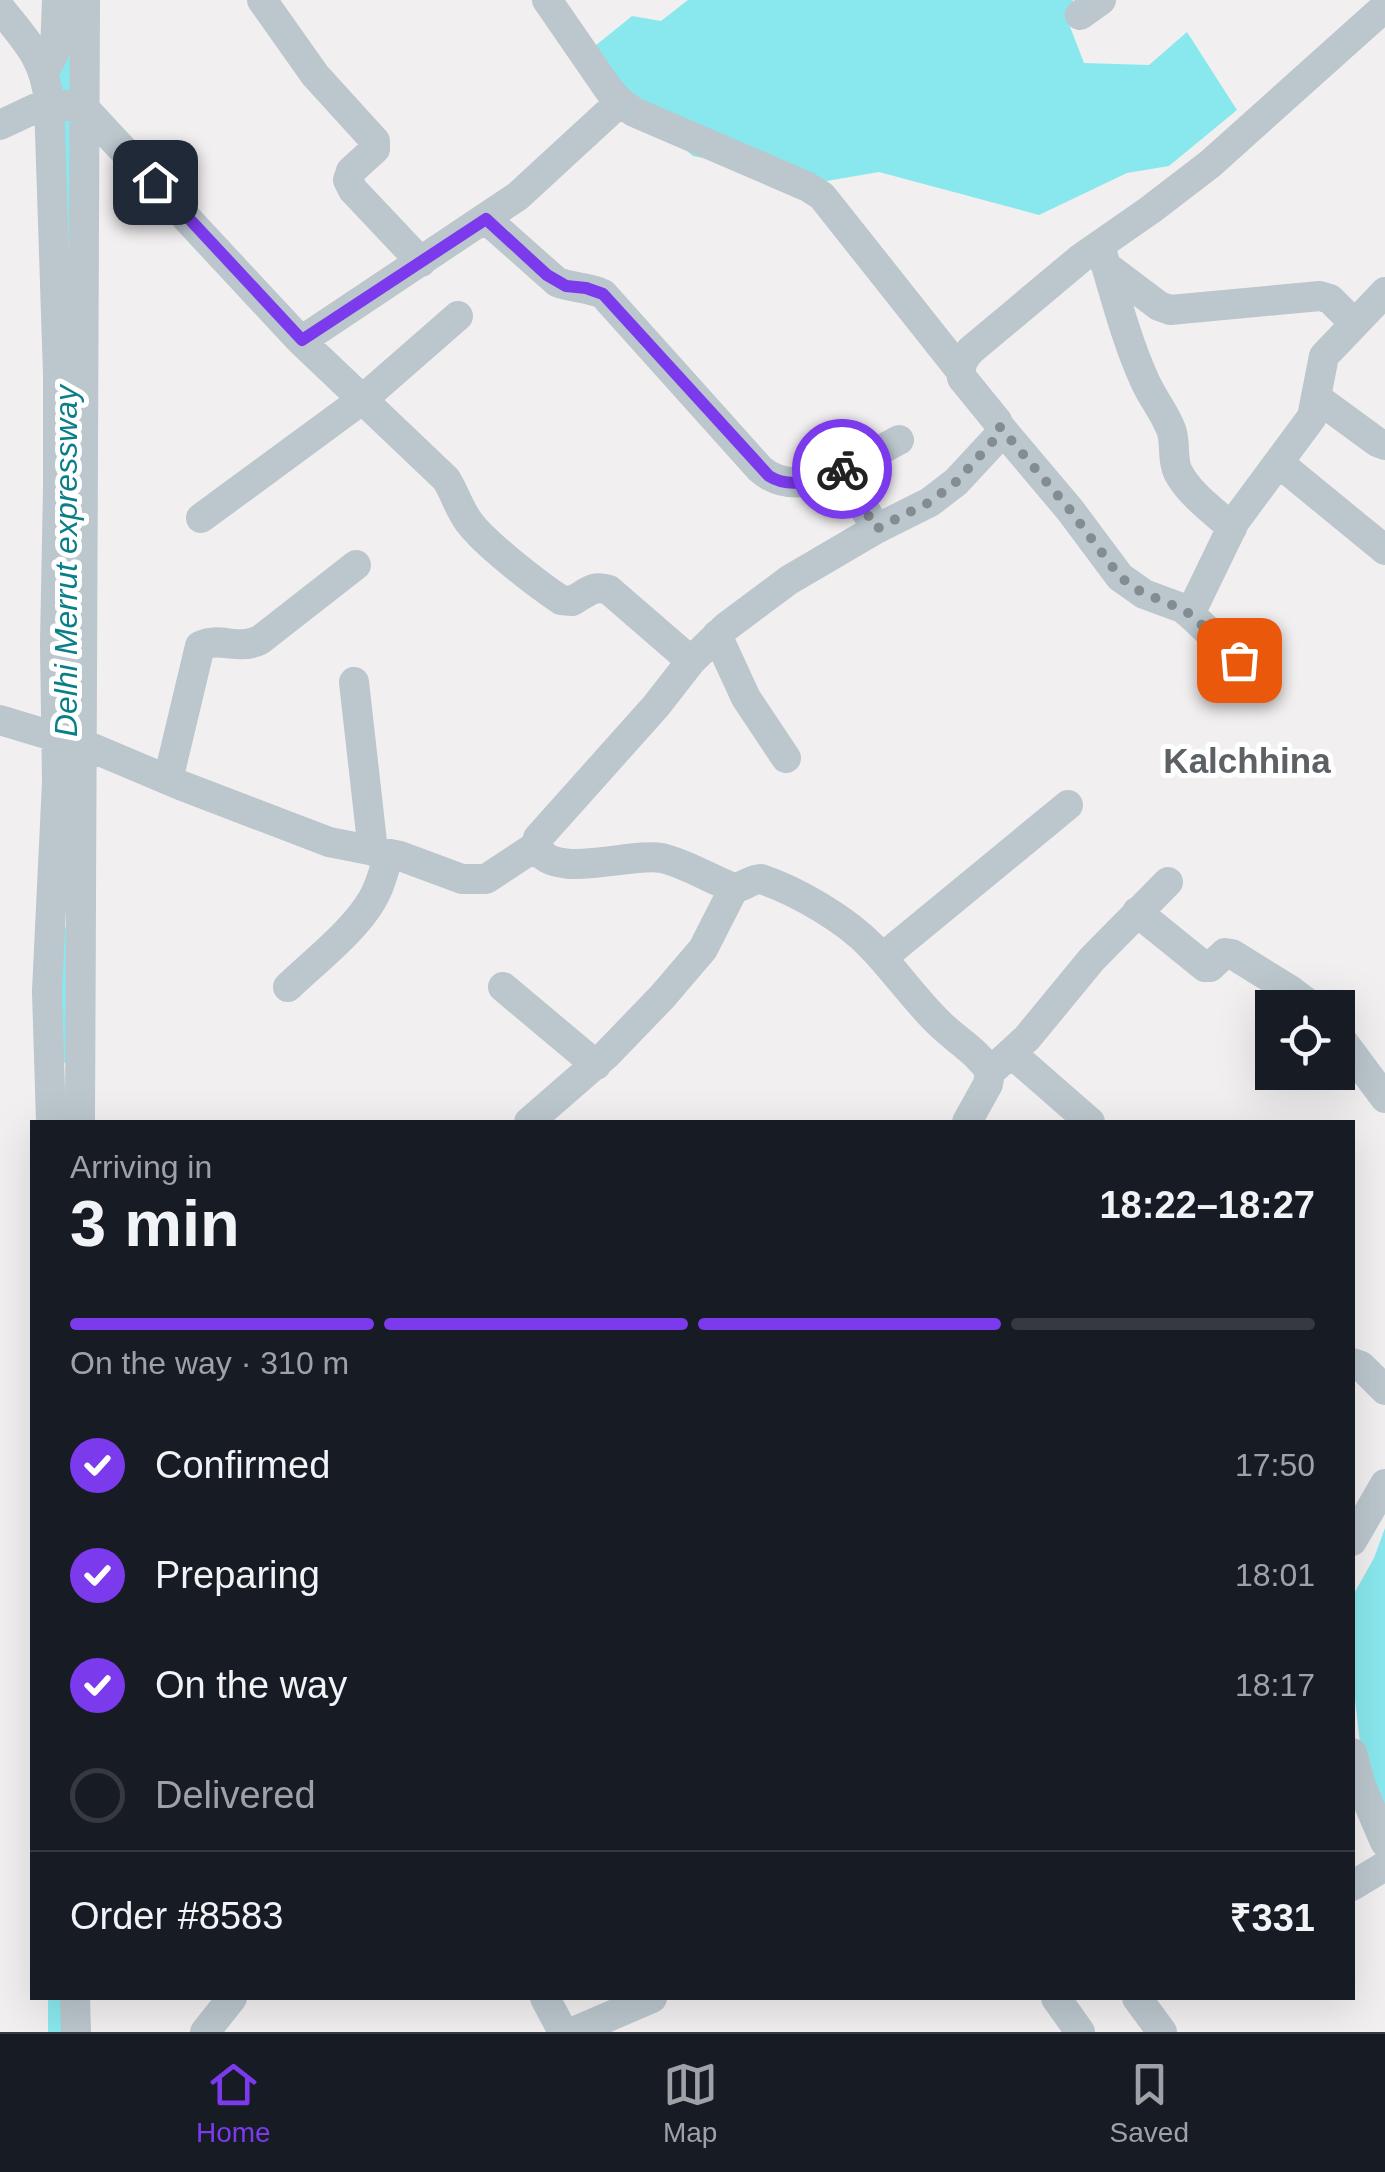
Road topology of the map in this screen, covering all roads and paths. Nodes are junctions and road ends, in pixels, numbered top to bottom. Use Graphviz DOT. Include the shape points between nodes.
graph roads {
  1 [pos="57,0"];
  2 [pos="85,0"];
  3 [pos="262,0"];
  4 [pos="546,0"];
  5 [pos="0,8"];
  6 [pos="1385,8"];
  7 [pos="44,72"];
  8 [pos="620,102"];
  9 [pos="66,105"];
  10 [pos="0,125"];
  11 [pos="486,219"];
  12 [pos="1103,256"];
  13 [pos="421,262"];
  14 [pos="1385,292"];
  15 [pos="458,316"];
  16 [pos="1354,322"];
  17 [pos="302,340"];
  18 [pos="960,370"];
  19 [pos="363,398"];
  20 [pos="1318,398"];
  21 [pos="1000,427"];
  22 [pos="899,440"];
  23 [pos="1385,444"];
  24 [pos="1278,463"];
  25 [pos="842,469"];
  26 [pos="201,518"];
  27 [pos="1232,528"];
  28 [pos="876,529"];
  29 [pos="1385,550"];
  30 [pos="356,565"];
  31 [pos="1190,614"];
  32 [pos="717,635"];
  33 [pos="692,661"];
  34 [pos="354,682"];
  35 [pos="1263,683"];
  36 [pos="0,720"];
  37 [pos="70,740"];
  38 [pos="786,758"];
  39 [pos="168,780"];
  40 [pos="1068,805"];
  41 [pos="536,846"];
  42 [pos="381,853"];
  43 [pos="1168,882"];
  44 [pos="734,888"];
  45 [pos="1138,912"];
  46 [pos="882,958"];
  47 [pos="288,987"];
  48 [pos="503,987"];
  49 [pos="1290,990"];
  50 [pos="1355,1058"];
  51 [pos="1000,1062"];
  52 [pos="596,1064"];
  53 [pos="1385,1098"];
  54 [pos="51,1120"];
  55 [pos="80,1120"];
  56 [pos="531,1120"];
  57 [pos="968,1120"];
  58 [pos="1087,1120"];
  59 [pos="1355,1364"];
  60 [pos="1385,1390"];
  61 [pos="1385,1484"];
  62 [pos="1355,1537"];
  63 [pos="1355,1765"];
  64 [pos="1385,1842"];
  65 [pos="1385,1866"];
  66 [pos="1355,1884"];
  67 [pos="75,2000"];
  68 [pos="230,2000"];
  69 [pos="546,2000"];
  70 [pos="647,2000"];
  71 [pos="1057,2000"];
  72 [pos="1138,2000"];
  73 [pos="76,2032"];
  74 [pos="205,2032"];
  75 [pos="563,2032"];
  76 [pos="573,2032"];
  77 [pos="1080,2032"];
  78 [pos="1162,2032"];
  1 -- 7 [label="street" via="55,51"];
  2 -- 9 [label="street"];
  3 -- 13 [label="street" via="315,75 375,140 376,149 348,180"];
  4 -- 8 [label="street"];
  5 -- 7 [label="street"];
  6 -- 12 [label="street"];
  7 -- 9 [label="street"];
  8 -- 11 [label="street"];
  8 -- 18 [label="street" via="822,196"];
  9 -- 10 [label="street"];
  9 -- 17 [label="street" via="202,231"];
  9 -- 37 [label="street"];
  11 -- 13 [label="street"];
  11 -- 25 [label="street" via="557,282 603,294 769,476 803,482"];
  12 -- 16 [label="street" via="1170,310 1320,296"];
  12 -- 18 [label="street" via="1081,258 971,350"];
  12 -- 27 [label="street" via="1143,378 1172,429 1178,473"];
  13 -- 17 [label="street"];
  14 -- 16 [label="street"];
  15 -- 19 [label="street"];
  16 -- 20 [label="street" via="1324,356"];
  17 -- 19 [label="street"];
  18 -- 21 [label="street"];
  19 -- 26 [label="street"];
  19 -- 33 [label="street" via="446,479 478,533 548,591 572,601 591,588 608,590"];
  20 -- 23 [label="street"];
  20 -- 24 [label="street"];
  21 -- 28 [label="street" via="942,493"];
  21 -- 31 [label="street" via="1120,577"];
  22 -- 25 [label="street"];
  24 -- 27 [label="street"];
  24 -- 29 [label="street"];
  25 -- 28 [label="street"];
  27 -- 31 [label="street"];
  28 -- 32 [label="street" via="758,600"];
  30 -- 39 [label="street" via="260,640 200,646"];
  31 -- 35 [label="street"];
  32 -- 33 [label="street"];
  32 -- 38 [label="street" via="746,698"];
  33 -- 41 [label="street"];
  34 -- 42 [label="street"];
  36 -- 37 [label="street"];
  37 -- 39 [label="street"];
  37 -- 54 [label="street" via="57,782 47,991"];
  37 -- 55 [label="street"];
  39 -- 42 [label="street" via="328,842"];
  40 -- 46 [label="street"];
  41 -- 42 [label="street" via="477,881"];
  41 -- 44 [label="street" via="548,860 562,863 656,857"];
  42 -- 47 [label="street" via="371,903"];
  43 -- 45 [label="street"];
  44 -- 46 [label="street" via="756,879 798,896 856,932"];
  44 -- 52 [label="street" via="703,949"];
  45 -- 49 [label="street" via="1201,965 1232,954"];
  45 -- 51 [label="street"];
  46 -- 51 [label="street" via="941,1025 980,1058"];
  48 -- 52 [label="street"];
  50 -- 53 [label="street"];
  51 -- 57 [label="street"];
  51 -- 58 [label="street"];
  52 -- 56 [label="street"];
  59 -- 60 [label="street"];
  61 -- 62 [label="street"];
  63 -- 64 [label="street"];
  65 -- 66 [label="street"];
  67 -- 73 [label="street"];
  68 -- 74 [label="street"];
  69 -- 75 [label="street"];
  70 -- 76 [label="street"];
  71 -- 77 [label="street"];
  72 -- 78 [label="street"];
}
